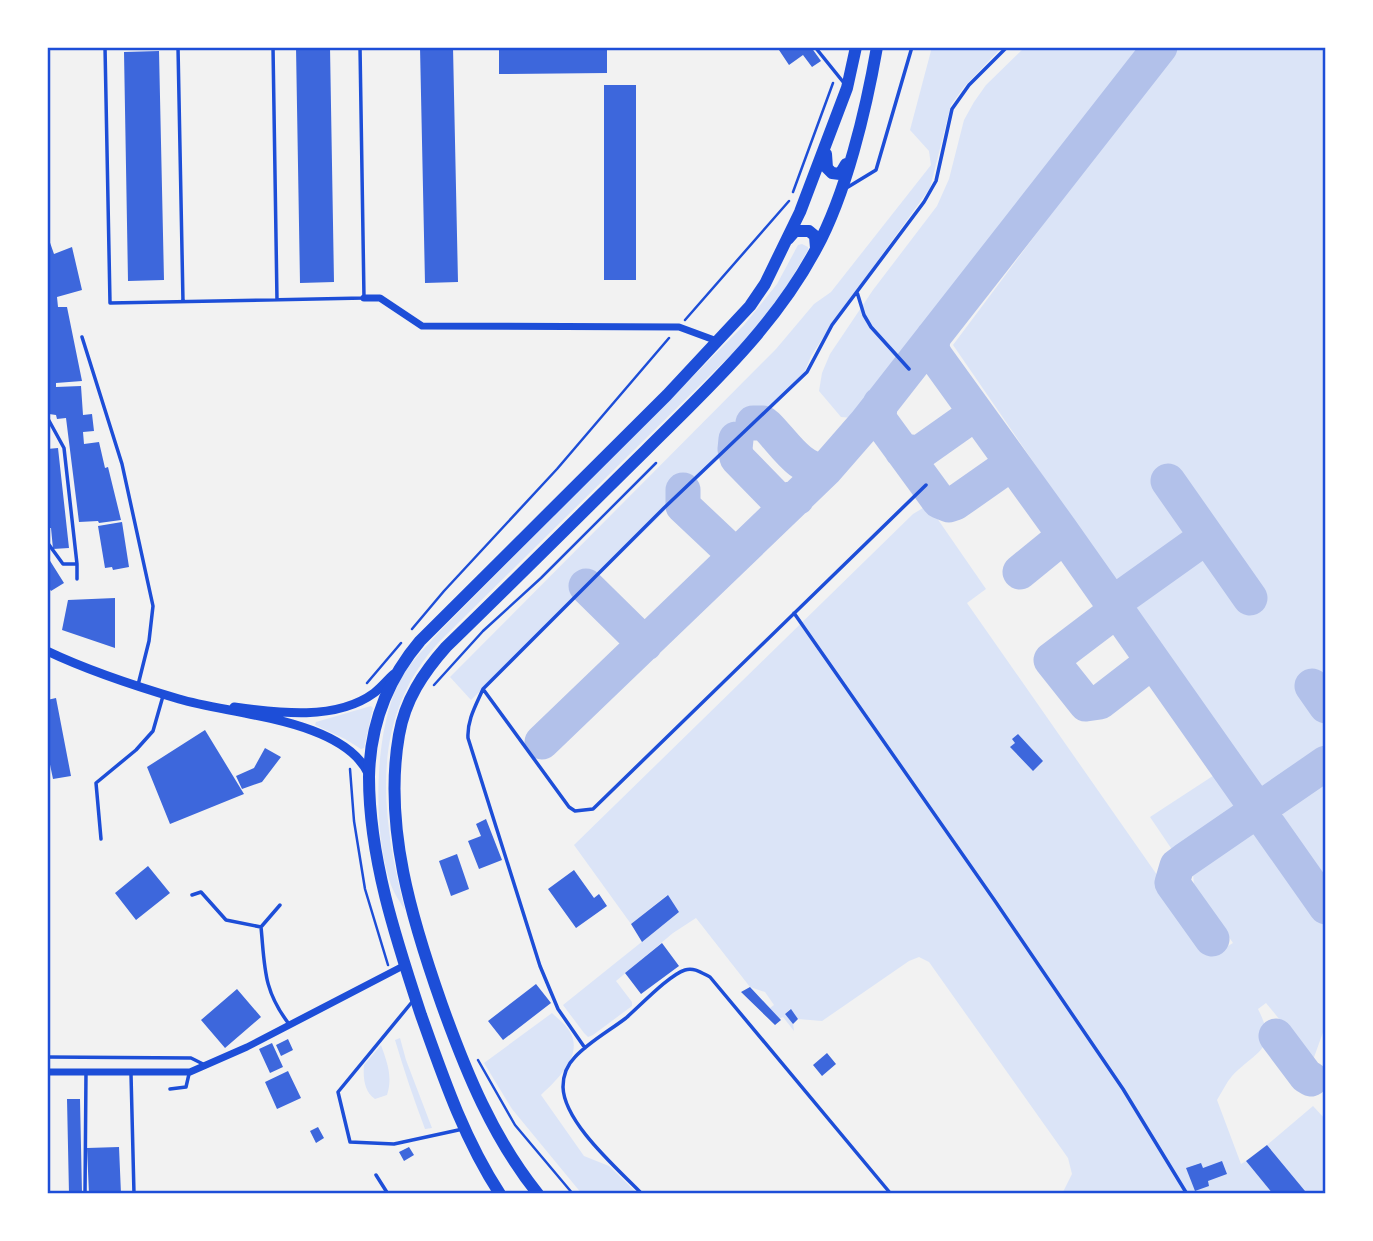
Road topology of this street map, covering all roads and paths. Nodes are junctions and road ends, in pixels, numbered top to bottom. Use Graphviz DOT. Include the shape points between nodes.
graph roads {
  1 [pos="105,47"];
  2 [pos="178,47"];
  3 [pos="273,47"];
  4 [pos="360,47"];
  5 [pos="856,47"];
  6 [pos="877,47"];
  7 [pos="912,47"];
  8 [pos="1007,47"];
  9 [pos="818,49"];
  10 [pos="837,75"];
  11 [pos="847,88"];
  12 [pos="854,142"];
  13 [pos="828,143"];
  14 [pos="840,191"];
  15 [pos="786,243"];
  16 [pos="815,252"];
  17 [pos="857,292"];
  18 [pos="364,298"];
  19 [pos="277,300"];
  20 [pos="183,302"];
  21 [pos="679,327"];
  22 [pos="82,337"];
  23 [pos="718,341"];
  24 [pos="909,369"];
  25 [pos="47,417"];
  26 [pos="926,485"];
  27 [pos="47,542"];
  28 [pos="77,564"];
  29 [pos="78,579"];
  30 [pos="794,613"];
  31 [pos="412,630"];
  32 [pos="404,639"];
  33 [pos="49,655"];
  34 [pos="397,670"];
  35 [pos="138,685"];
  36 [pos="363,689"];
  37 [pos="483,689"];
  38 [pos="164,694"];
  39 [pos="181,700"];
  40 [pos="350,764"];
  41 [pos="369,776"];
  42 [pos="101,839"];
  43 [pos="192,895"];
  44 [pos="280,905"];
  45 [pos="261,927"];
  46 [pos="405,965"];
  47 [pos="390,971"];
  48 [pos="416,998"];
  49 [pos="289,1024"];
  50 [pos="585,1048"];
  51 [pos="47,1057"];
  52 [pos="205,1065"];
  53 [pos="47,1072"];
  54 [pos="86,1072"];
  55 [pos="131,1072"];
  56 [pos="190,1072"];
  57 [pos="170,1089"];
  58 [pos="464,1129"];
  59 [pos="376,1175"];
  60 [pos="85,1194"];
  61 [pos="134,1194"];
  62 [pos="388,1194"];
  63 [pos="500,1194"];
  64 [pos="538,1194"];
  65 [pos="642,1194"];
  66 [pos="891,1194"];
  67 [pos="1187,1194"];
  1 -- 20 [label="lane" via="110,303"];
  2 -- 20 [label="lane"];
  3 -- 19 [label="lane"];
  4 -- 18 [label="lane"];
  5 -- 11 [label="main road"];
  6 -- 12 [label="main road"];
  7 -- 14 [label="lane" via="876,170"];
  8 -- 17 [label="lane" via="958,99 948,120 936,180"];
  9 -- 10 [label="lane"];
  10 -- 11 [label="lane"];
  10 -- 21 [label="path" via="789,203"];
  11 -- 13 [label="main road"];
  12 -- 13 [label="main road" via="840,174 827,168"];
  12 -- 14 [label="main road"];
  13 -- 15 [label="main road"];
  14 -- 16 [label="main road"];
  15 -- 16 [label="main road" via="795,231 809,231 817,240"];
  15 -- 23 [label="main road" via="757,295"];
  16 -- 64 [label="main road" via="790,295 755,338 428,667 407,706 399,733 394,799 397,835 404,879 430,971 473,1086 496,1132"];
  17 -- 24 [label="lane" via="870,327"];
  17 -- 37 [label="lane" via="807,372"];
  18 -- 19 [label="lane"];
  18 -- 21 [label="street" via="380,298 422,326"];
  19 -- 20 [label="lane"];
  21 -- 23 [label="street"];
  21 -- 31 [label="path"];
  22 -- 35 [label="lane" via="122,464 153,606"];
  23 -- 34 [label="main road" via="440,620"];
  25 -- 28 [label="lane" via="64,448"];
  26 -- 30 [label="lane"];
  27 -- 28 [label="lane" via="63,564"];
  28 -- 29 [label="lane"];
  30 -- 37 [label="lane" via="593,809 584,812 569,807"];
  30 -- 67 [label="lane" via="1093,1045"];
  32 -- 36 [label="path"];
  33 -- 35 [label="street"];
  34 -- 39 [label="street" via="362,700 314,712"];
  34 -- 41 [label="main road" via="379,710"];
  35 -- 38 [label="street"];
  37 -- 50 [label="lane" via="467,728 468,738 540,966 558,1009"];
  38 -- 39 [label="street"];
  38 -- 42 [label="lane" via="153,731 96,783"];
  39 -- 41 [label="street" via="318,732 355,754"];
  40 -- 47 [label="path" via="365,890"];
  41 -- 46 [label="main road" via="376,853"];
  43 -- 45 [label="lane" via="201,892 226,920"];
  44 -- 45 [label="lane"];
  45 -- 49 [label="lane" via="266,979 274,1005"];
  46 -- 47 [label="street"];
  46 -- 48 [label="main road"];
  47 -- 49 [label="street"];
  48 -- 58 [label="main road"];
  48 -- 58 [label="lane" via="338,1092 349,1142 394,1144"];
  49 -- 52 [label="street"];
  50 -- 65 [label="lane" via="565,1072 567,1107"];
  50 -- 66 [label="lane" via="672,978 696,970 710,977"];
  51 -- 52 [label="lane" via="191,1058"];
  52 -- 56 [label="street"];
  53 -- 54 [label="street"];
  54 -- 55 [label="street"];
  54 -- 60 [label="lane"];
  55 -- 56 [label="street"];
  55 -- 61 [label="lane"];
  56 -- 57 [label="lane" via="187,1087"];
  58 -- 63 [label="main road"];
  59 -- 62 [label="lane"];
}
